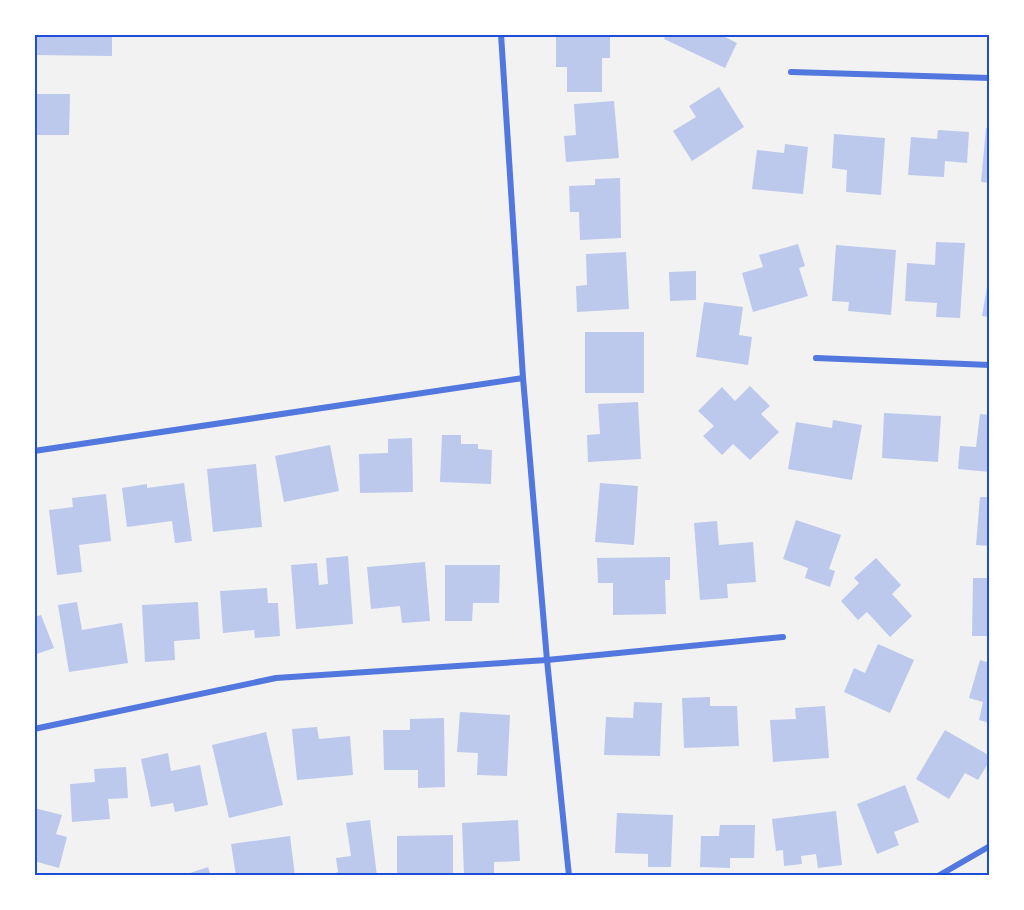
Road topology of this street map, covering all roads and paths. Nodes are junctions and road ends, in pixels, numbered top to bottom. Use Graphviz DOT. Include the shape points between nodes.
graph roads {
  1 [pos="501,34"];
  2 [pos="791,72"];
  3 [pos="990,78"];
  4 [pos="816,358"];
  5 [pos="990,365"];
  6 [pos="523,378"];
  7 [pos="34,451"];
  8 [pos="783,637"];
  9 [pos="547,660"];
  10 [pos="34,729"];
  11 [pos="989,847"];
  12 [pos="569,876"];
  13 [pos="938,876"];
  1 -- 6 [label="street"];
  2 -- 3 [label="street"];
  4 -- 5 [label="street"];
  6 -- 7 [label="street"];
  6 -- 9 [label="street"];
  8 -- 9 [label="street"];
  9 -- 10 [label="street" via="276,678"];
  9 -- 12 [label="street"];
  11 -- 13 [label="street"];
}
